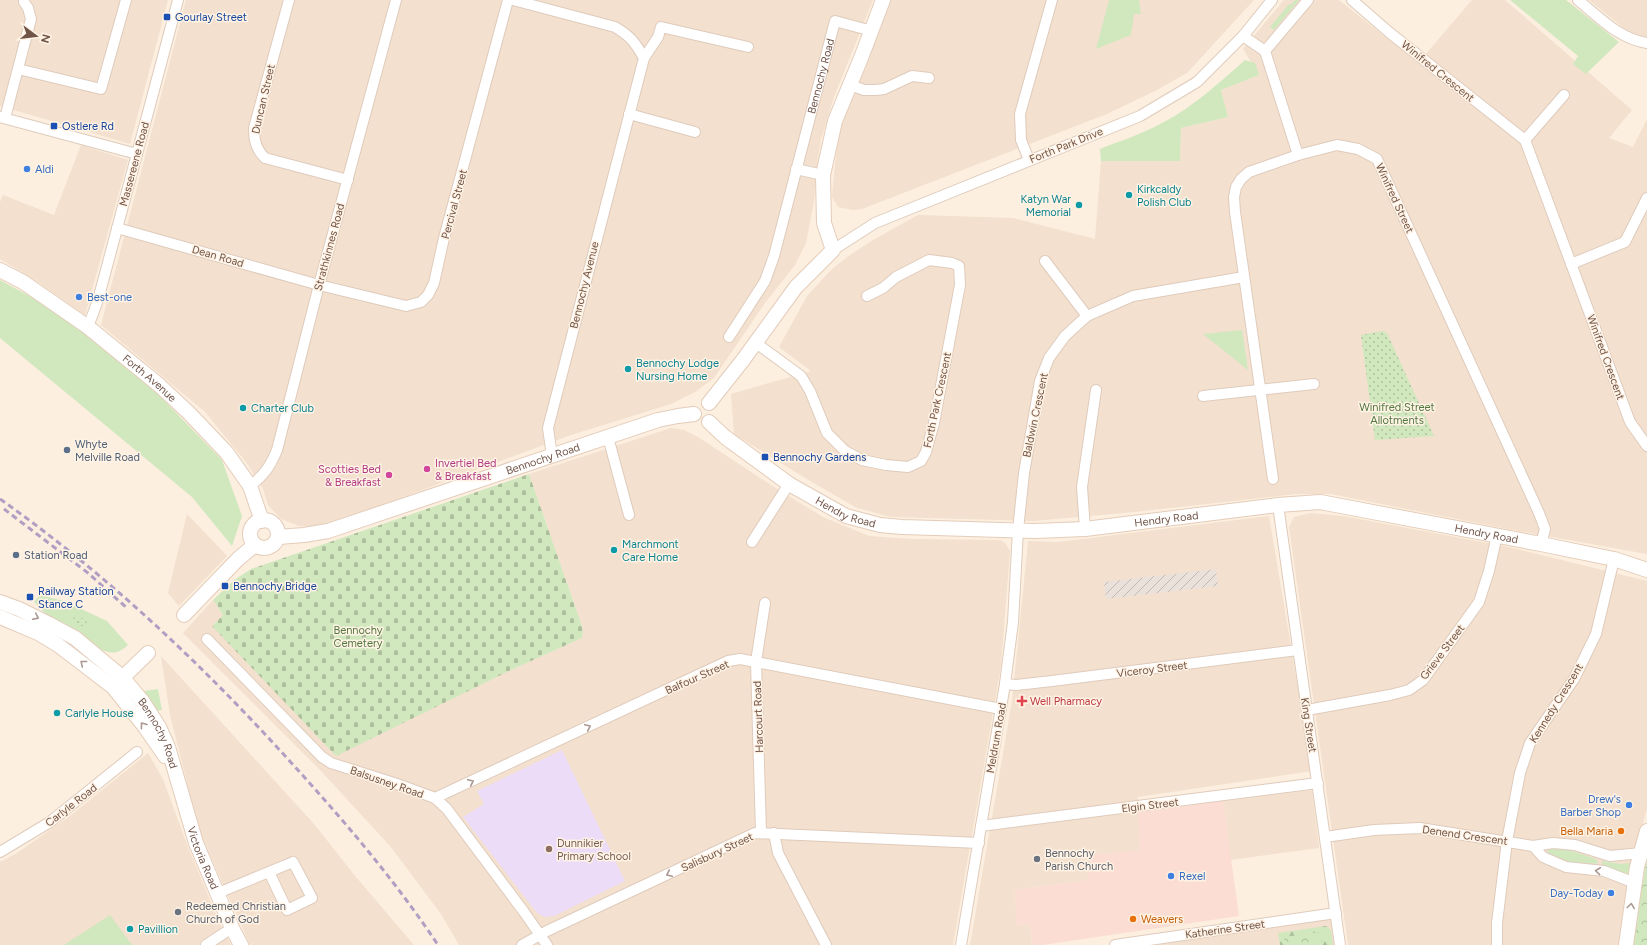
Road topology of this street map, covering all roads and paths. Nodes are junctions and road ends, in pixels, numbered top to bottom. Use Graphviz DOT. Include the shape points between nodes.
graph roads {
  1 [pos="126,0"];
  2 [pos="178,0"];
  3 [pos="289,0"];
  4 [pos="396,0"];
  5 [pos="508,0"];
  6 [pos="513,0"];
  7 [pos="883,0"];
  8 [pos="1052,0"];
  9 [pos="1272,0"];
  10 [pos="1308,0"];
  11 [pos="1352,0"];
  12 [pos="1578,0"];
  13 [pos="21,1"];
  14 [pos="872,31"];
  15 [pos="1243,36"];
  16 [pos="1647,43"];
  17 [pos="748,47"];
  18 [pos="1265,51"];
  19 [pos="644,58"];
  20 [pos="18,69"];
  21 [pos="929,78"];
  22 [pos="850,85"];
  23 [pos="1564,95"];
  24 [pos="628,114"];
  25 [pos="2,118"];
  26 [pos="695,132"];
  27 [pos="1525,140"];
  28 [pos="136,154"];
  29 [pos="1298,156"];
  30 [pos="1030,160"];
  31 [pos="796,169"];
  32 [pos="823,175"];
  33 [pos="348,180"];
  34 [pos="1647,198"];
  35 [pos="117,228"];
  36 [pos="833,250"];
  37 [pos="1045,261"];
  38 [pos="1571,264"];
  39 [pos="0,270"];
  40 [pos="1244,277"];
  41 [pos="319,285"];
  42 [pos="867,296"];
  43 [pos="1088,316"];
  44 [pos="88,327"];
  45 [pos="729,336"];
  46 [pos="756,343"];
  47 [pos="1314,384"];
  48 [pos="1096,390"];
  49 [pos="1260,390"];
  50 [pos="1203,396"];
  51 [pos="709,403"];
  52 [pos="694,414"];
  53 [pos="709,422"];
  54 [pos="608,437"];
  55 [pos="1647,446"];
  56 [pos="552,456"];
  57 [pos="1273,479"];
  58 [pos="789,484"];
  59 [pos="250,486"];
  60 [pos="1278,505"];
  61 [pos="628,515"];
  62 [pos="262,521"];
  63 [pos="1085,529"];
  64 [pos="1018,530"];
  65 [pos="1497,535"];
  66 [pos="278,537"];
  67 [pos="752,542"];
  68 [pos="1541,544"];
  69 [pos="255,545"];
  70 [pos="1614,559"];
  71 [pos="1647,570"];
  72 [pos="0,602"];
  73 [pos="765,603"];
  74 [pos="184,615"];
  75 [pos="0,617"];
  76 [pos="207,639"];
  77 [pos="1298,650"];
  78 [pos="148,653"];
  79 [pos="756,662"];
  80 [pos="118,683"];
  81 [pos="1006,684"];
  82 [pos="1001,709"];
  83 [pos="1307,710"];
  84 [pos="137,752"];
  85 [pos="173,768"];
  86 [pos="1318,783"];
  87 [pos="435,798"];
  88 [pos="982,826"];
  89 [pos="1647,831"];
  90 [pos="758,833"];
  91 [pos="774,833"];
  92 [pos="1325,837"];
  93 [pos="1507,841"];
  94 [pos="979,843"];
  95 [pos="1534,846"];
  96 [pos="0,852"];
  97 [pos="1641,853"];
  98 [pos="269,872"];
  99 [pos="1635,883"];
  100 [pos="218,893"];
  101 [pos="1336,913"];
  102 [pos="232,928"];
  103 [pos="541,935"];
  104 [pos="206,945"];
  105 [pos="241,945"];
  106 [pos="522,945"];
  107 [pos="547,945"];
  108 [pos="826,945"];
  109 [pos="961,945"];
  110 [pos="1115,945"];
  111 [pos="1340,945"];
  112 [pos="1497,945"];
  113 [pos="1626,945"];
  1 -- 20 [label="street" via="101,89"];
  2 -- 28 [label="street, Massereene Road"];
  3 -- 33 [label="street, Duncan Street" via="254,128 257,150 265,158"];
  4 -- 33 [label="street, Strathkinnes Road"];
  5 -- 41 [label="street, Percival Street" via="434,283 428,295 421,302 406,306"];
  6 -- 19 [label="street" via="615,27 628,34"];
  7 -- 14 [label="street"];
  8 -- 30 [label="street" via="1020,114 1021,140"];
  9 -- 15 [label="street, Forth Park Drive"];
  10 -- 18 [label="street"];
  11 -- 27 [label="street, Winifred Crescent"];
  12 -- 16 [label="street" via="1621,34"];
  13 -- 20 [label="street" via="28,8 31,19"];
  14 -- 22 [label="street"];
  14 -- 31 [label="street, Bennochy Road" via="835,21"];
  15 -- 18 [label="street"];
  15 -- 30 [label="street, Forth Park Drive" via="1197,82 1140,116"];
  17 -- 19 [label="street, Bennochy Avenue" via="657,26 658,36"];
  18 -- 29 [label="street"];
  19 -- 24 [label="street, Bennochy Avenue"];
  20 -- 25 [label="street"];
  21 -- 22 [label="street" via="912,76 876,90 864,90"];
  22 -- 32 [label="street" via="835,121"];
  23 -- 27 [label="street"];
  24 -- 26 [label="street"];
  24 -- 56 [label="street, Bennochy Avenue" via="548,428"];
  25 -- 28 [label="street"];
  27 -- 38 [label="street, Winifred Crescent"];
  28 -- 35 [label="street, Massereene Road"];
  29 -- 40 [label="street, Winifred Street" via="1249,172 1236,187 1235,212"];
  29 -- 68 [label="street, Winifred Street" via="1337,145 1358,149 1377,159 1539,513 1545,529"];
  30 -- 36 [label="street, Forth Park Drive" via="875,223"];
  31 -- 32 [label="street"];
  31 -- 45 [label="street, Bennochy Road" via="774,256 765,281"];
  32 -- 36 [label="street" via="824,223"];
  33 -- 41 [label="street, Strathkinnes Road"];
  34 -- 38 [label="street" via="1625,242"];
  35 -- 41 [label="street, Dean Road"];
  35 -- 44 [label="street, Massereene Road" via="98,300"];
  36 -- 46 [label="street" via="796,287"];
  37 -- 43 [label="street"];
  38 -- 55 [label="street, Winifred Crescent" via="1630,422"];
  39 -- 44 [label="street, Forth Avenue" via="24,282"];
  40 -- 43 [label="street, Baldwin Crescent" via="1133,296"];
  40 -- 49 [label="street, Winifred Street"];
  41 -- 59 [label="street, Strathkinnes Road" via="277,450 270,466"];
  42 -- 46 [label="street, Forth Park Crescent" via="929,260 952,262 960,266 960,285 937,408 926,452 921,461 908,467 862,460 845,451 827,433 801,376"];
  43 -- 64 [label="street, Baldwin Crescent" via="1065,336 1049,358 1040,381 1024,473"];
  44 -- 59 [label="street, Forth Avenue" via="189,413 227,453"];
  46 -- 51 [label="street"];
  47 -- 49 [label="street"];
  48 -- 63 [label="street" via="1082,487"];
  49 -- 50 [label="street"];
  49 -- 57 [label="street, Winifred Street"];
  51 -- 52 [label="street" via="702,402 697,405"];
  51 -- 53 [label="street" via="715,410 714,417"];
  52 -- 53 [label="street" via="700,422"];
  52 -- 54 [label="street, Bennochy Road" via="658,420"];
  53 -- 58 [label="street, Hendry Road" via="725,437"];
  54 -- 56 [label="street, Bennochy Road"];
  54 -- 61 [label="street"];
  56 -- 66 [label="street, Bennochy Road" via="328,532"];
  58 -- 64 [label="street, Hendry Road" via="846,516 874,524"];
  58 -- 67 [label="street"];
  59 -- 62 [label="street, Forth Avenue"];
  60 -- 63 [label="street, Hendry Road"];
  60 -- 65 [label="street, Hendry Road" via="1320,502"];
  60 -- 77 [label="street, King Street"];
  62 -- 66 [label="street" via="269,521 274,525 278,530"];
  62 -- 69 [label="street" via="252,529 251,538"];
  63 -- 64 [label="street, Hendry Road"];
  64 -- 81 [label="street, Meldrum Road" via="1013,622"];
  65 -- 68 [label="street, Hendry Road"];
  65 -- 83 [label="street, Grieve Street" via="1489,571 1478,602 1423,680 1409,690"];
  66 -- 69 [label="street" via="271,547"];
  68 -- 70 [label="street, Hendry Road"];
  69 -- 74 [label="street"];
  70 -- 71 [label="street, Hendry Road"];
  70 -- 93 [label="street, Kennedy Crescent" via="1596,634 1574,679 1530,744 1520,773"];
  72 -- 80 [label="street, Bennochy Road, one-way" via="75,638"];
  73 -- 79 [label="street, Harcourt Road"];
  80 -- 75 [label="street, Bennochy Road, one-way" via="38,633"];
  76 -- 87 [label="street, Balsusney Road" via="322,757 331,763"];
  77 -- 81 [label="street, Viceroy Street" via="1052,681"];
  77 -- 83 [label="street, King Street"];
  78 -- 80 [label="street"];
  79 -- 82 [label="street, Balfour Street"];
  87 -- 79 [label="street, Balfour Street, one-way" via="728,661 740,659"];
  79 -- 90 [label="street, Harcourt Road"];
  80 -- 85 [label="street, Bennochy Road" via="143,702 159,727 168,747"];
  81 -- 82 [label="street, Meldrum Road"];
  82 -- 88 [label="street, Meldrum Road"];
  83 -- 86 [label="street, King Street"];
  84 -- 96 [label="street, Carlyle Road" via="50,822"];
  85 -- 100 [label="street, Victoria Road" via="196,843"];
  86 -- 88 [label="street, Elgin Street"];
  86 -- 92 [label="street, King Street"];
  87 -- 103 [label="street, Balsusney Road" via="447,810"];
  88 -- 94 [label="street, Meldrum Road"];
  89 -- 97 [label="street"];
  90 -- 91 [label="street, Salisbury Street"];
  90 -- 103 [label="street, Salisbury Street, one-way"];
  91 -- 94 [label="street, Salisbury Street"];
  91 -- 108 [label="street" via="778,853"];
  92 -- 93 [label="street, Denend Crescent" via="1374,830 1420,828"];
  92 -- 101 [label="street, King Street"];
  93 -- 95 [label="street, Denend Crescent"];
  93 -- 112 [label="street, Kennedy Crescent" via="1496,923"];
  94 -- 109 [label="street, Meldrum Road"];
  95 -- 97 [label="street, Denend Crescent" via="1553,843 1575,845 1610,856"];
  99 -- 95 [label="street, one-way" via="1604,871 1566,866 1550,861"];
  97 -- 99 [label="street"];
  98 -- 98 [label="street" via="293,862 312,898 287,910"];
  98 -- 100 [label="street"];
  113 -- 99 [label="street, one-way"];
  100 -- 102 [label="street, Victoria Road"];
  101 -- 110 [label="street, Katherine Street"];
  101 -- 111 [label="street, King Street"];
  102 -- 104 [label="street"];
  102 -- 105 [label="street, Victoria Road"];
  103 -- 106 [label="street, Salisbury Street"];
  103 -- 107 [label="street, Balsusney Road"];
}
